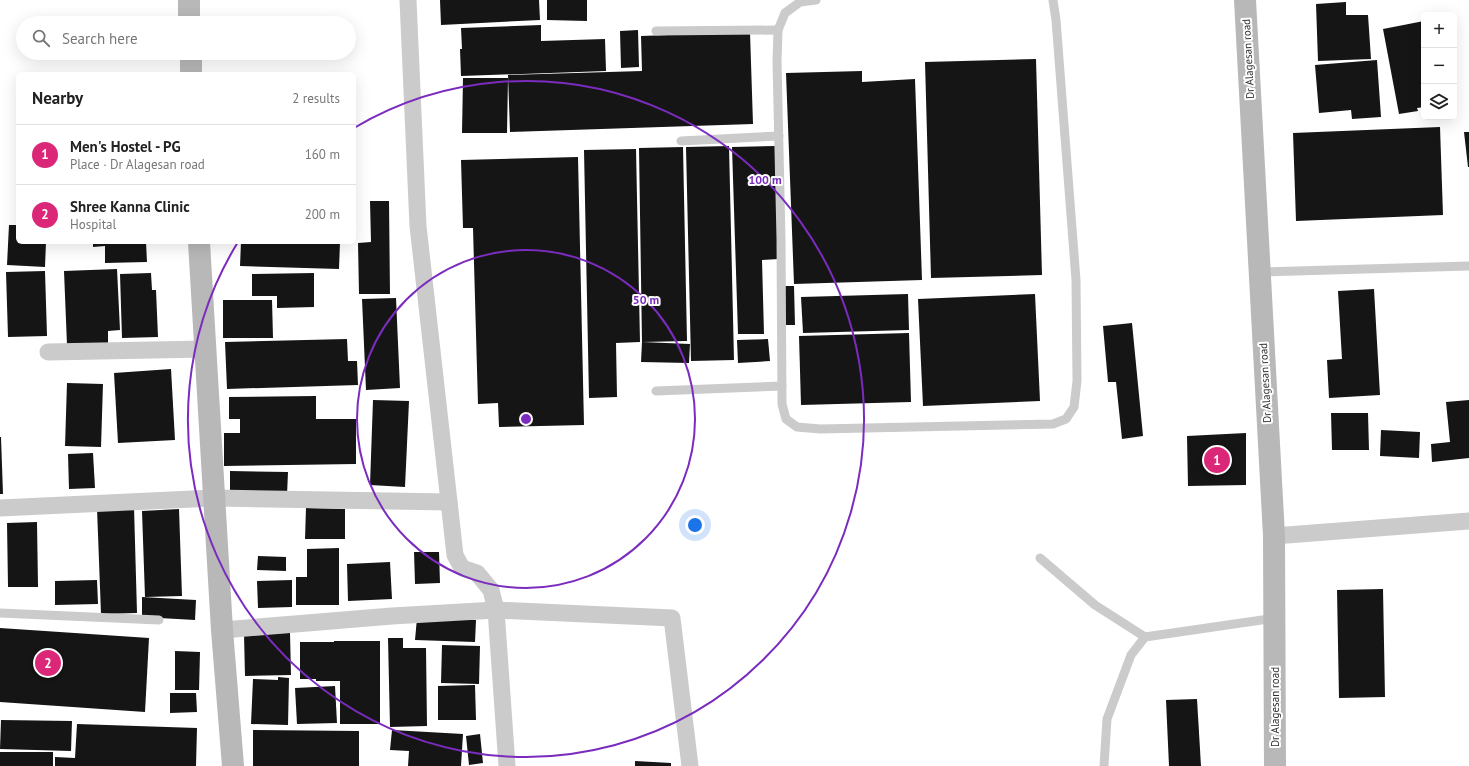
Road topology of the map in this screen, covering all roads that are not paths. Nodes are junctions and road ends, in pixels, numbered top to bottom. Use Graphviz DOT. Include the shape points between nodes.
graph roads {
  1 [pos="188,0"];
  2 [pos="408,0"];
  3 [pos="816,0"];
  4 [pos="1053,0"];
  5 [pos="1244,0"];
  6 [pos="189,16"];
  7 [pos="778,30"];
  8 [pos="656,31"];
  9 [pos="190,60"];
  10 [pos="191,72"];
  11 [pos="779,136"];
  12 [pos="681,141"];
  13 [pos="199,244"];
  14 [pos="1469,266"];
  15 [pos="1259,272"];
  16 [pos="205,349"];
  17 [pos="48,352"];
  18 [pos="782,386"];
  19 [pos="656,391"];
  20 [pos="214,498"];
  21 [pos="449,502"];
  22 [pos="0,508"];
  23 [pos="1469,522"];
  24 [pos="1274,536"];
  25 [pos="1040,558"];
  26 [pos="496,610"];
  27 [pos="0,613"];
  28 [pos="1274,618"];
  29 [pos="159,620"];
  30 [pos="222,630"];
  31 [pos="1146,637"];
  32 [pos="233,766"];
  33 [pos="507,766"];
  34 [pos="690,766"];
  35 [pos="1104,766"];
  36 [pos="1275,766"];
  1 -- 6 [label="street"];
  2 -- 21 [label="street" via="418,226"];
  3 -- 7 [label="lane" via="800,2 785,13"];
  4 -- 18 [label="lane" via="1076,280 1077,381 1074,407 1066,419 1053,424 820,429 797,427 786,419 782,404"];
  5 -- 15 [label="street, Dr Alagesan road"];
  7 -- 8 [label="lane"];
  7 -- 11 [label="lane"];
  9 -- 10 [label="street"];
  11 -- 12 [label="lane"];
  11 -- 18 [label="lane"];
  13 -- 16 [label="street"];
  14 -- 15 [label="lane"];
  15 -- 24 [label="street, Dr Alagesan road"];
  16 -- 17 [label="street"];
  16 -- 20 [label="street"];
  18 -- 19 [label="lane"];
  20 -- 21 [label="street"];
  20 -- 22 [label="street"];
  20 -- 30 [label="street"];
  21 -- 26 [label="street" via="456,554 462,568 477,573 491,590"];
  23 -- 24 [label="street"];
  24 -- 28 [label="street, Dr Alagesan road"];
  25 -- 31 [label="lane" via="1095,605"];
  26 -- 30 [label="street"];
  26 -- 33 [label="street"];
  26 -- 34 [label="street" via="672,618"];
  27 -- 29 [label="lane"];
  28 -- 31 [label="lane"];
  28 -- 36 [label="street, Dr Alagesan road"];
  30 -- 32 [label="street"];
  31 -- 35 [label="lane" via="1131,655 1107,719"];
}
